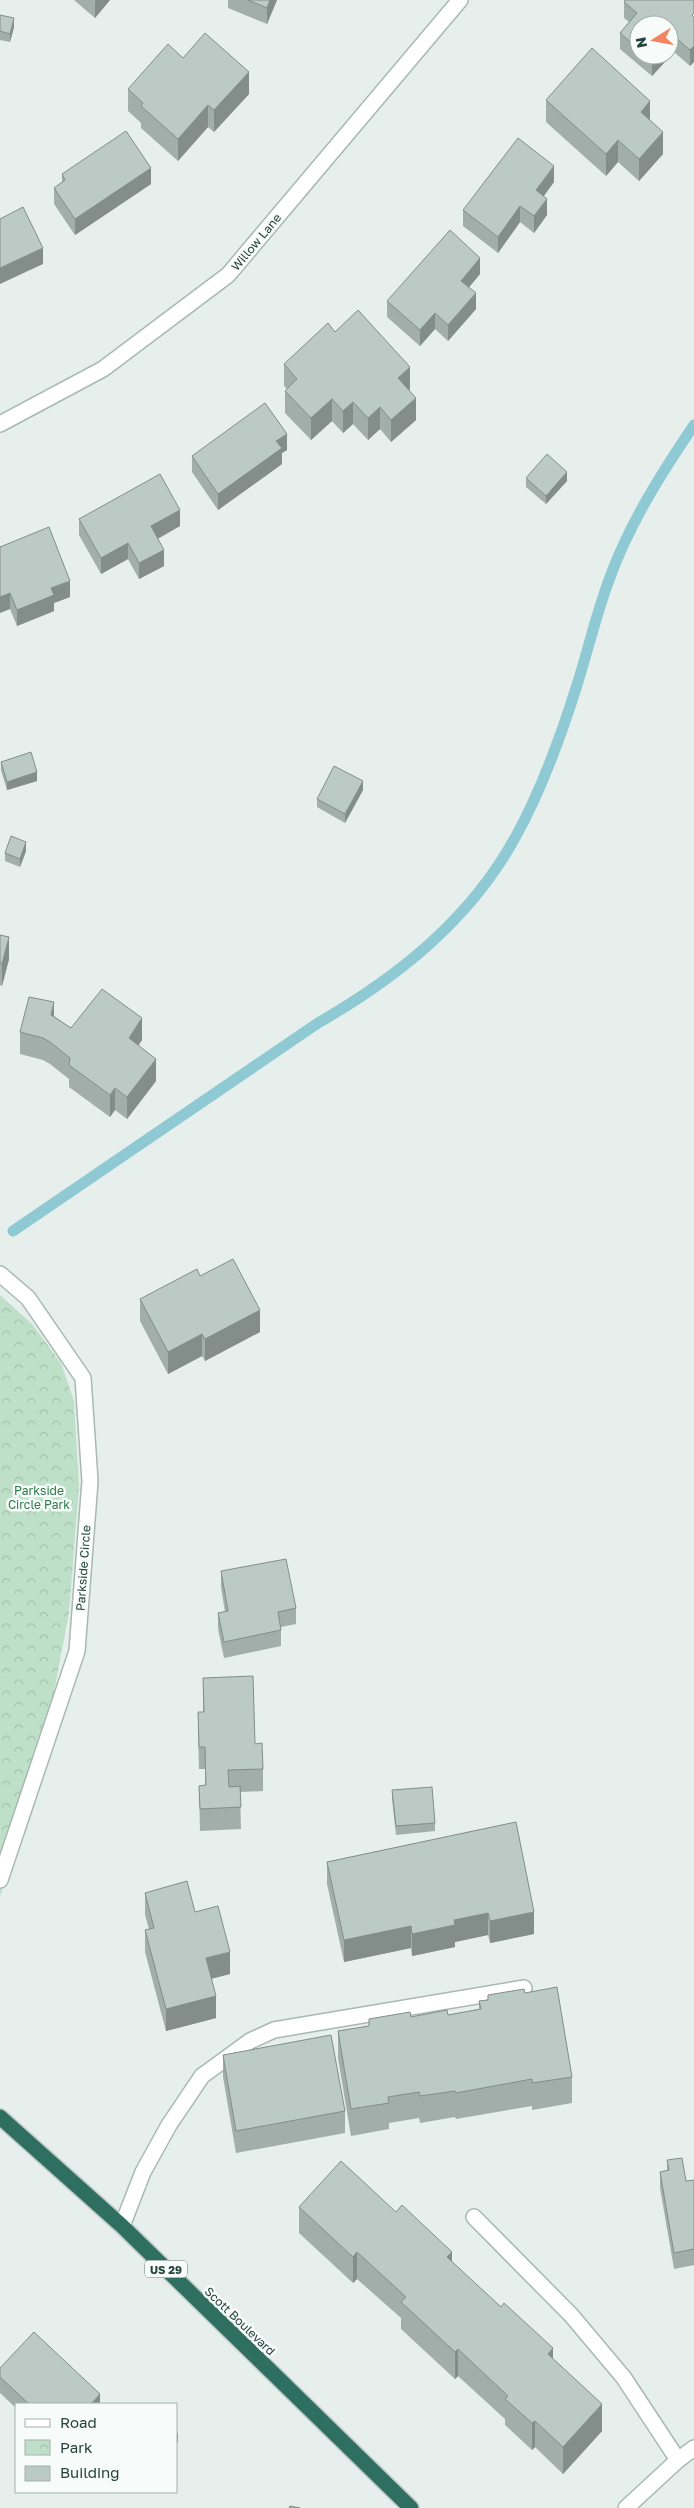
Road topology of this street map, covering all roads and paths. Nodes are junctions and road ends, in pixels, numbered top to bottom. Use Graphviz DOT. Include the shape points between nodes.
graph roads {
  1 [pos="460,0"];
  2 [pos="0,424"];
  3 [pos="0,1274"];
  4 [pos="0,1880"];
  5 [pos="524,1988"];
  6 [pos="0,2118"];
  7 [pos="474,2217"];
  8 [pos="122,2226"];
  9 [pos="694,2448"];
  10 [pos="678,2460"];
  11 [pos="411,2508"];
  12 [pos="626,2508"];
  1 -- 2 [label="street, Willow Lane" via="228,275 103,369"];
  3 -- 4 [label="street, Parkside Circle" via="28,1298 83,1378 90,1481 77,1651"];
  5 -- 8 [label="street" via="274,2030 250,2042 202,2076 143,2172"];
  6 -- 8 [label="highway, Scott Boulevard / US 29"];
  7 -- 10 [label="street" via="571,2315 624,2378"];
  8 -- 11 [label="highway, Scott Boulevard / US 29"];
  9 -- 10 [label="street"];
  10 -- 12 [label="street"];
}
